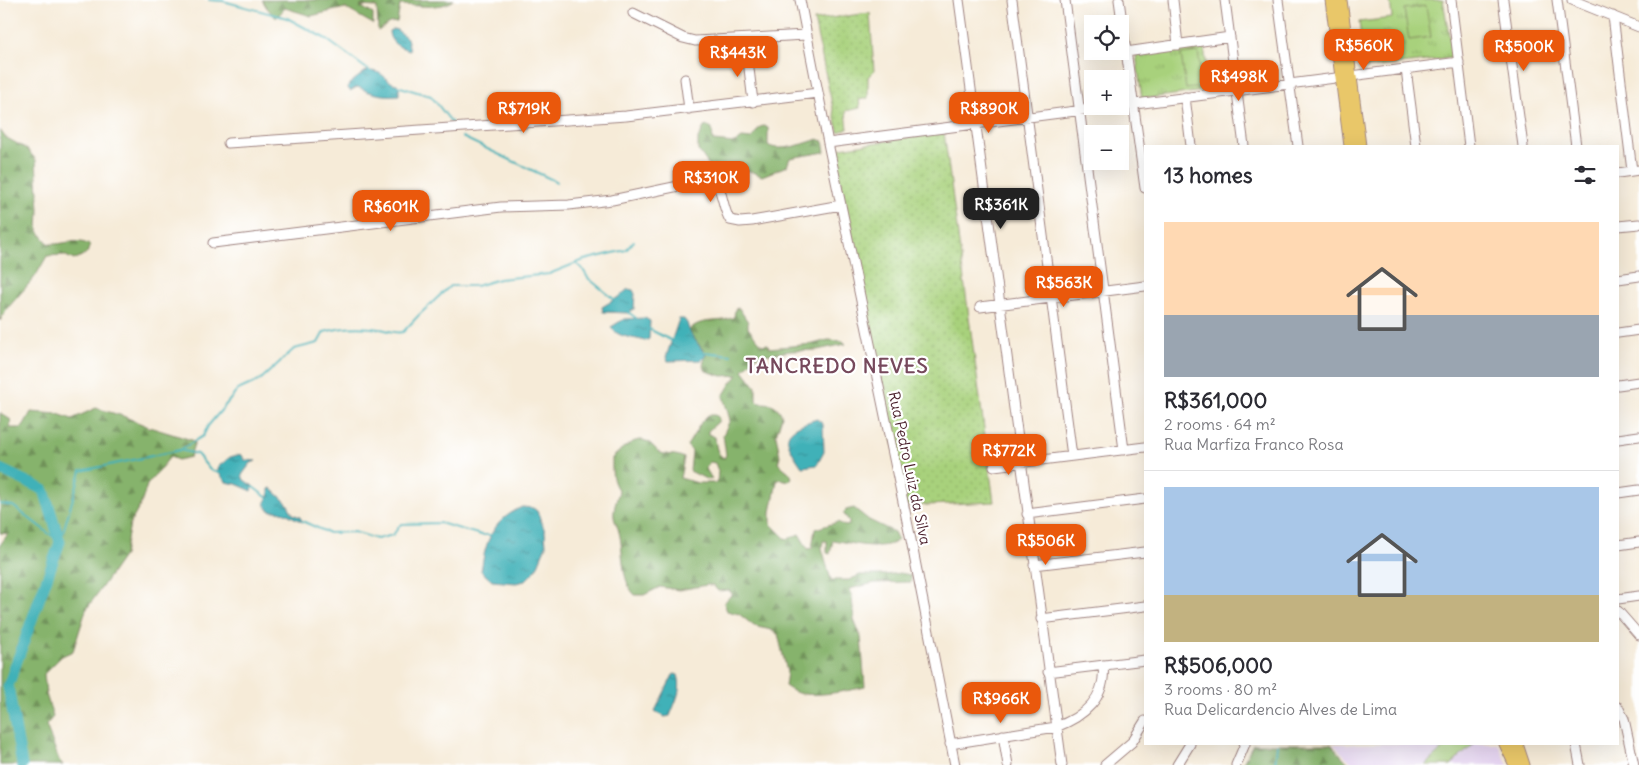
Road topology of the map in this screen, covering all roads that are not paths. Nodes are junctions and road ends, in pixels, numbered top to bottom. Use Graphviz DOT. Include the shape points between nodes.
graph roads {
  1 [pos="800,0"];
  2 [pos="959,0"];
  3 [pos="1012,0"];
  4 [pos="1065,0"];
  5 [pos="1119,0"];
  6 [pos="1173,0"];
  7 [pos="1226,0"];
  8 [pos="1278,0"];
  9 [pos="1331,0"];
  10 [pos="1341,0"];
  11 [pos="1451,0"];
  12 [pos="1503,0"];
  13 [pos="1557,0"];
  14 [pos="1572,0"];
  15 [pos="633,13"];
  16 [pos="1121,15"];
  17 [pos="1613,16"];
  18 [pos="1639,27"];
  19 [pos="806,35"];
  20 [pos="1230,37"];
  21 [pos="1178,45"];
  22 [pos="747,52"];
  23 [pos="1129,52"];
  24 [pos="1127,60"];
  25 [pos="1459,62"];
  26 [pos="1406,69"];
  27 [pos="1346,77"];
  28 [pos="685,79"];
  29 [pos="1290,84"];
  30 [pos="1237,90"];
  31 [pos="818,93"];
  32 [pos="1185,97"];
  33 [pos="753,102"];
  34 [pos="1134,104"];
  35 [pos="1129,105"];
  36 [pos="689,109"];
  37 [pos="1084,110"];
  38 [pos="1080,111"];
  39 [pos="1027,117"];
  40 [pos="975,124"];
  41 [pos="228,143"];
  42 [pos="828,143"];
  43 [pos="1191,145"];
  44 [pos="1244,145"];
  45 [pos="1298,145"];
  46 [pos="1350,145"];
  47 [pos="1360,145"];
  48 [pos="1416,145"];
  49 [pos="1469,145"];
  50 [pos="1523,145"];
  51 [pos="1576,145"];
  52 [pos="1635,171"];
  53 [pos="1619,173"];
  54 [pos="1144,180"];
  55 [pos="841,205"];
  56 [pos="1639,224"];
  57 [pos="1619,226"];
  58 [pos="213,243"];
  59 [pos="1639,276"];
  60 [pos="1619,279"];
  61 [pos="1144,286"];
  62 [pos="1103,291"];
  63 [pos="1051,298"];
  64 [pos="999,305"];
  65 [pos="980,307"];
  66 [pos="1639,330"];
  67 [pos="1619,333"];
  68 [pos="1639,382"];
  69 [pos="1619,385"];
  70 [pos="1639,436"];
  71 [pos="1619,439"];
  72 [pos="1144,447"];
  73 [pos="1124,450"];
  74 [pos="1072,456"];
  75 [pos="1020,463"];
  76 [pos="994,466"];
  77 [pos="1639,490"];
  78 [pos="1619,493"];
  79 [pos="1144,499"];
  80 [pos="1027,514"];
  81 [pos="1639,542"];
  82 [pos="1619,545"];
  83 [pos="1144,552"];
  84 [pos="1034,565"];
  85 [pos="1639,596"];
  86 [pos="1619,599"];
  87 [pos="1144,606"];
  88 [pos="1619,612"];
  89 [pos="1041,619"];
  90 [pos="1639,636"];
  91 [pos="1144,660"];
  92 [pos="1103,665"];
  93 [pos="1048,672"];
  94 [pos="1619,709"];
  95 [pos="1144,723"];
  96 [pos="1056,727"];
  97 [pos="1003,735"];
  98 [pos="950,744"];
  99 [pos="1189,745"];
  100 [pos="1246,745"];
  101 [pos="1505,745"];
  102 [pos="1517,745"];
  103 [pos="1576,745"];
  104 [pos="955,765"];
  105 [pos="1008,765"];
  106 [pos="1062,765"];
  107 [pos="1105,765"];
  108 [pos="1177,765"];
  109 [pos="1236,765"];
  110 [pos="1515,765"];
  111 [pos="1524,765"];
  112 [pos="1580,765"];
  113 [pos="1634,765"];
  1 -- 19 [label="street, Rua Pedro Luiz da Silva"];
  2 -- 40 [label="street"];
  3 -- 39 [label="street"];
  4 -- 38 [label="street"];
  5 -- 16 [label="street"];
  6 -- 21 [label="street"];
  7 -- 20 [label="street"];
  8 -- 29 [label="street"];
  9 -- 27 [label="main road"];
  10 -- 27 [label="main road"];
  11 -- 25 [label="street"];
  12 -- 50 [label="street"];
  13 -- 51 [label="street"];
  14 -- 17 [label="street"];
  15 -- 19 [label="street" via="695,42"];
  17 -- 18 [label="street"];
  17 -- 52 [label="street"];
  19 -- 31 [label="street, Rua Pedro Luiz da Silva"];
  20 -- 21 [label="street"];
  20 -- 30 [label="street"];
  21 -- 23 [label="street"];
  22 -- 33 [label="street"];
  24 -- 34 [label="street"];
  25 -- 26 [label="street"];
  25 -- 49 [label="street"];
  26 -- 27 [label="street"];
  26 -- 48 [label="street"];
  27 -- 29 [label="street"];
  27 -- 46 [label="main road"];
  27 -- 47 [label="main road"];
  28 -- 36 [label="street"];
  29 -- 30 [label="street"];
  29 -- 45 [label="street"];
  30 -- 32 [label="street"];
  30 -- 44 [label="street"];
  31 -- 33 [label="street"];
  31 -- 42 [label="street, Rua Pedro Luiz da Silva"];
  32 -- 34 [label="street"];
  32 -- 43 [label="street"];
  33 -- 36 [label="street"];
  34 -- 35 [label="street"];
  34 -- 54 [label="street"];
  36 -- 41 [label="street"];
  37 -- 38 [label="street"];
  38 -- 39 [label="street"];
  38 -- 62 [label="street"];
  39 -- 40 [label="street"];
  39 -- 63 [label="street"];
  40 -- 42 [label="street"];
  40 -- 64 [label="street"];
  42 -- 55 [label="street, Rua Pedro Luiz da Silva"];
  52 -- 53 [label="street"];
  55 -- 58 [label="street" via="752,221 730,220 718,184 712,179 612,200 569,205 501,206"];
  55 -- 98 [label="street, Rua Pedro Luiz da Silva"];
  56 -- 57 [label="street"];
  59 -- 60 [label="street"];
  61 -- 62 [label="street"];
  62 -- 63 [label="street"];
  62 -- 73 [label="street"];
  63 -- 64 [label="street"];
  63 -- 74 [label="street"];
  64 -- 65 [label="street"];
  64 -- 75 [label="street"];
  66 -- 67 [label="street"];
  68 -- 69 [label="street"];
  70 -- 71 [label="street"];
  72 -- 73 [label="street"];
  73 -- 74 [label="street"];
  74 -- 75 [label="street"];
  75 -- 76 [label="street"];
  75 -- 80 [label="street"];
  77 -- 78 [label="street"];
  79 -- 80 [label="street"];
  80 -- 84 [label="street"];
  81 -- 82 [label="street"];
  83 -- 84 [label="street"];
  84 -- 89 [label="street"];
  85 -- 86 [label="street"];
  87 -- 89 [label="street"];
  88 -- 90 [label="street"];
  89 -- 93 [label="street"];
  91 -- 92 [label="street"];
  92 -- 93 [label="street"];
  92 -- 96 [label="street" via="1103,682 1093,702 1079,717"];
  93 -- 96 [label="street"];
  94 -- 113 [label="street"];
  95 -- 107 [label="street" via="1132,742"];
  96 -- 97 [label="street"];
  96 -- 106 [label="street"];
  97 -- 98 [label="street"];
  97 -- 105 [label="street"];
  98 -- 104 [label="street, Rua Pedro Luiz da Silva"];
  99 -- 108 [label="street"];
  100 -- 109 [label="street"];
  101 -- 110 [label="main road"];
  102 -- 111 [label="main road"];
  103 -- 112 [label="street"];
}
